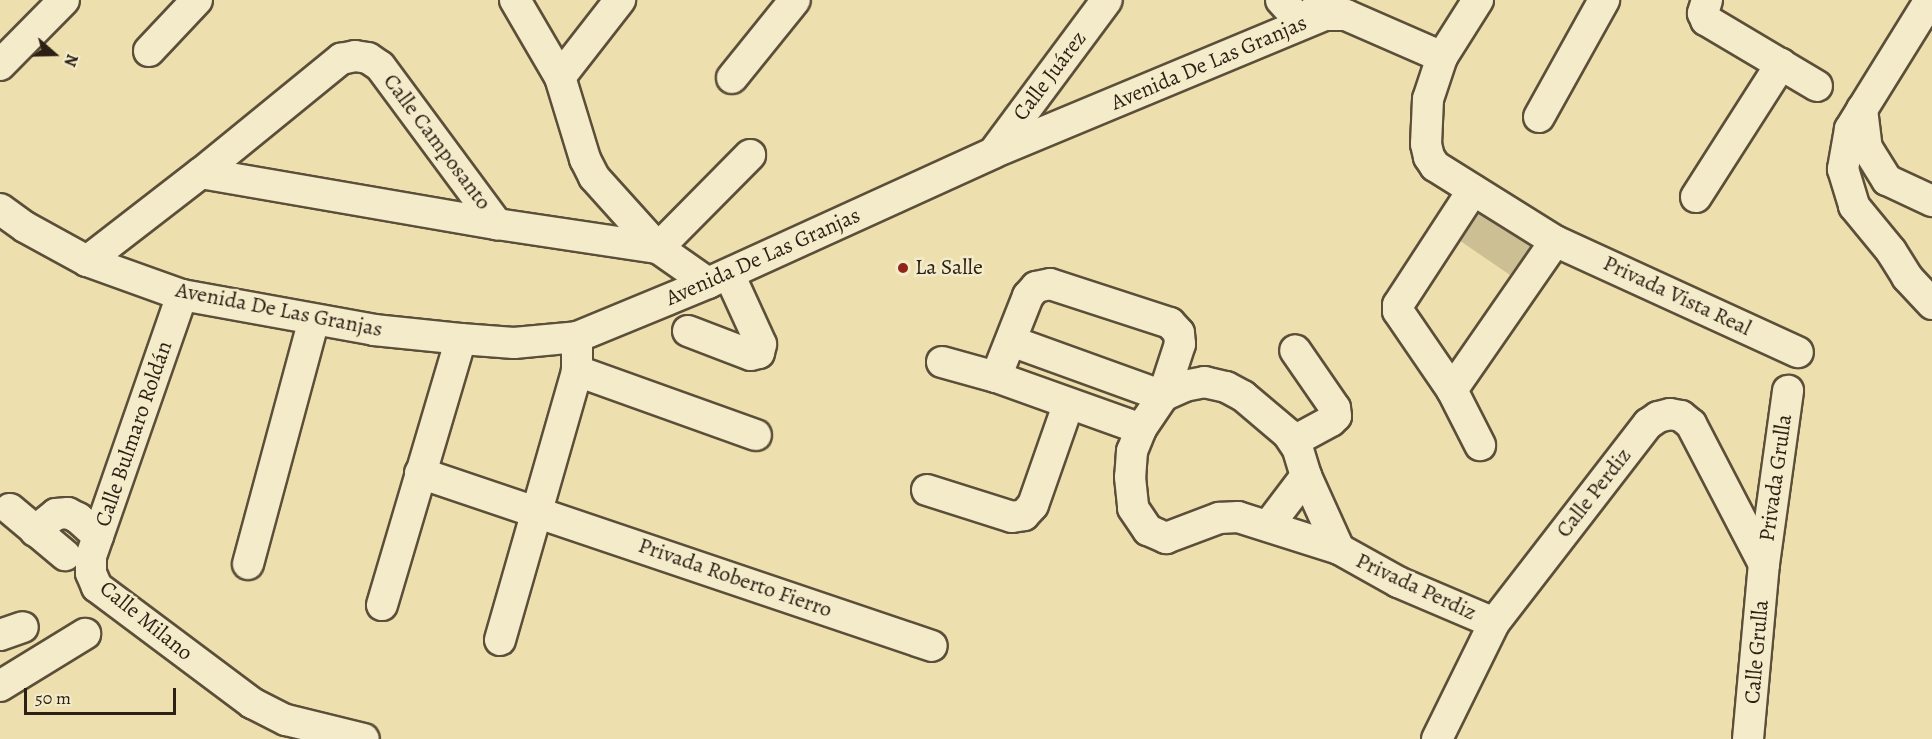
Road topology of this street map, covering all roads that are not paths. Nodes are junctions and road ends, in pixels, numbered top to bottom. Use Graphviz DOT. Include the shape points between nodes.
graph roads {
  1 [pos="64,0"];
  2 [pos="197,0"];
  3 [pos="515,0"];
  4 [pos="620,0"];
  5 [pos="795,0"];
  6 [pos="1107,0"];
  7 [pos="1281,0"];
  8 [pos="1324,0"];
  9 [pos="1478,0"];
  10 [pos="1604,0"];
  11 [pos="1707,0"];
  12 [pos="1930,0"];
  13 [pos="1302,23"];
  14 [pos="149,51"];
  15 [pos="1442,57"];
  16 [pos="1780,64"];
  17 [pos="0,65"];
  18 [pos="560,77"];
  19 [pos="732,78"];
  20 [pos="1817,86"];
  21 [pos="1539,117"];
  22 [pos="1856,119"];
  23 [pos="993,153"];
  24 [pos="750,155"];
  25 [pos="201,173"];
  26 [pos="1473,190"];
  27 [pos="1696,197"];
  28 [pos="1932,201"];
  29 [pos="0,209"];
  30 [pos="498,224"];
  31 [pos="1555,241"];
  32 [pos="658,248"];
  33 [pos="87,261"];
  34 [pos="718,279"];
  35 [pos="183,295"];
  36 [pos="1932,304"];
  37 [pos="314,320"];
  38 [pos="688,331"];
  39 [pos="578,337"];
  40 [pos="462,339"];
  41 [pos="1011,341"];
  42 [pos="1295,350"];
  43 [pos="1798,352"];
  44 [pos="942,362"];
  45 [pos="577,371"];
  46 [pos="996,377"];
  47 [pos="1452,390"];
  48 [pos="1788,391"];
  49 [pos="1163,396"];
  50 [pos="1068,405"];
  51 [pos="1141,429"];
  52 [pos="756,435"];
  53 [pos="1294,441"];
  54 [pos="1480,445"];
  55 [pos="420,473"];
  56 [pos="1306,476"];
  57 [pos="927,489"];
  58 [pos="1727,493"];
  59 [pos="1774,495"];
  60 [pos="10,509"];
  61 [pos="537,511"];
  62 [pos="1268,526"];
  63 [pos="35,531"];
  64 [pos="98,536"];
  65 [pos="1339,549"];
  66 [pos="65,555"];
  67 [pos="248,564"];
  68 [pos="1764,564"];
  69 [pos="91,573"];
  70 [pos="382,605"];
  71 [pos="1494,623"];
  72 [pos="85,634"];
  73 [pos="500,640"];
  74 [pos="932,646"];
  75 [pos="0,686"];
  76 [pos="364,739"];
  77 [pos="1437,739"];
  78 [pos="1748,739"];
  1 -- 17 [label="street"];
  2 -- 14 [label="street"];
  3 -- 18 [label="street"];
  4 -- 18 [label="street"];
  5 -- 19 [label="street"];
  6 -- 23 [label="street, Calle Juárez"];
  7 -- 13 [label="street"];
  8 -- 13 [label="street"];
  9 -- 15 [label="street"];
  10 -- 21 [label="street"];
  11 -- 16 [label="street" via="1703,13 1706,20"];
  12 -- 22 [label="street"];
  13 -- 15 [label="street, Avenida De Las Granjas" via="1325,15 1346,15"];
  13 -- 23 [label="street, Avenida De Las Granjas"];
  15 -- 26 [label="street, Privada Vista Real" via="1428,99 1429,157 1435,166"];
  16 -- 20 [label="street"];
  16 -- 27 [label="street"];
  18 -- 32 [label="street" via="594,177"];
  22 -- 28 [label="street" via="1867,148 1887,180"];
  22 -- 36 [label="street" via="1844,169 1854,207"];
  23 -- 34 [label="street, Avenida De Las Granjas"];
  24 -- 32 [label="street"];
  25 -- 30 [label="street, Calle Camposanto"];
  25 -- 30 [label="street, Calle Camposanto" via="341,59 368,58 380,66"];
  25 -- 33 [label="street, Calle Camposanto"];
  26 -- 31 [label="street, Privada Vista Real"];
  26 -- 47 [label="street" via="1398,305 1398,311"];
  29 -- 33 [label="street, Avenida De Las Granjas"];
  30 -- 32 [label="street, Calle Camposanto"];
  31 -- 43 [label="street, Privada Vista Real"];
  31 -- 47 [label="street"];
  32 -- 34 [label="street"];
  33 -- 35 [label="street, Avenida De Las Granjas"];
  34 -- 38 [label="street" via="761,344 759,353 751,355"];
  34 -- 39 [label="street, Avenida De Las Granjas"];
  35 -- 37 [label="street, Avenida De Las Granjas"];
  35 -- 64 [label="street, Calle Bulmaro Roldán"];
  37 -- 40 [label="street, Avenida De Las Granjas"];
  37 -- 67 [label="street"];
  39 -- 40 [label="street, Avenida De Las Granjas" via="514,343"];
  39 -- 45 [label="street"];
  40 -- 55 [label="street"];
  41 -- 46 [label="street"];
  41 -- 49 [label="street"];
  41 -- 49 [label="street" via="1028,296 1036,286 1050,284 1170,323 1179,333 1180,344"];
  42 -- 53 [label="street" via="1335,408 1335,416 1331,422"];
  44 -- 46 [label="street"];
  45 -- 52 [label="street"];
  45 -- 61 [label="street"];
  46 -- 50 [label="street"];
  47 -- 54 [label="street"];
  48 -- 59 [label="street, Privada Grulla"];
  49 -- 51 [label="street, Privada Perdiz"];
  49 -- 53 [label="street, Privada Perdiz" via="1205,382 1226,387 1244,396"];
  50 -- 51 [label="street"];
  50 -- 57 [label="street" via="1033,505 1024,514 1012,517"];
  51 -- 62 [label="street, Privada Perdiz" via="1132,451 1130,477 1133,508 1148,530 1166,538 1219,518 1238,517"];
  53 -- 56 [label="street, Privada Perdiz"];
  55 -- 61 [label="street, Privada Roberto Fierro"];
  55 -- 70 [label="street"];
  56 -- 62 [label="street"];
  56 -- 65 [label="street, Privada Perdiz"];
  58 -- 59 [label="street" via="1755,499"];
  58 -- 68 [label="street, Calle Perdiz"];
  58 -- 71 [label="street, Calle Perdiz" via="1691,424 1681,416 1658,417 1648,424"];
  59 -- 68 [label="street, Privada Grulla"];
  60 -- 63 [label="street"];
  61 -- 73 [label="street"];
  61 -- 74 [label="street, Privada Roberto Fierro"];
  62 -- 65 [label="street, Privada Perdiz"];
  63 -- 64 [label="street" via="56,514 68,513"];
  63 -- 66 [label="street"];
  64 -- 69 [label="street, Calle Bulmaro Roldán"];
  65 -- 71 [label="street, Privada Perdiz" via="1398,582"];
  68 -- 78 [label="street, Calle Grulla"];
  69 -- 76 [label="street, Calle Milano" via="97,587 252,703 286,720"];
  71 -- 77 [label="street, Calle Perdiz"];
  72 -- 75 [label="street"];
}
